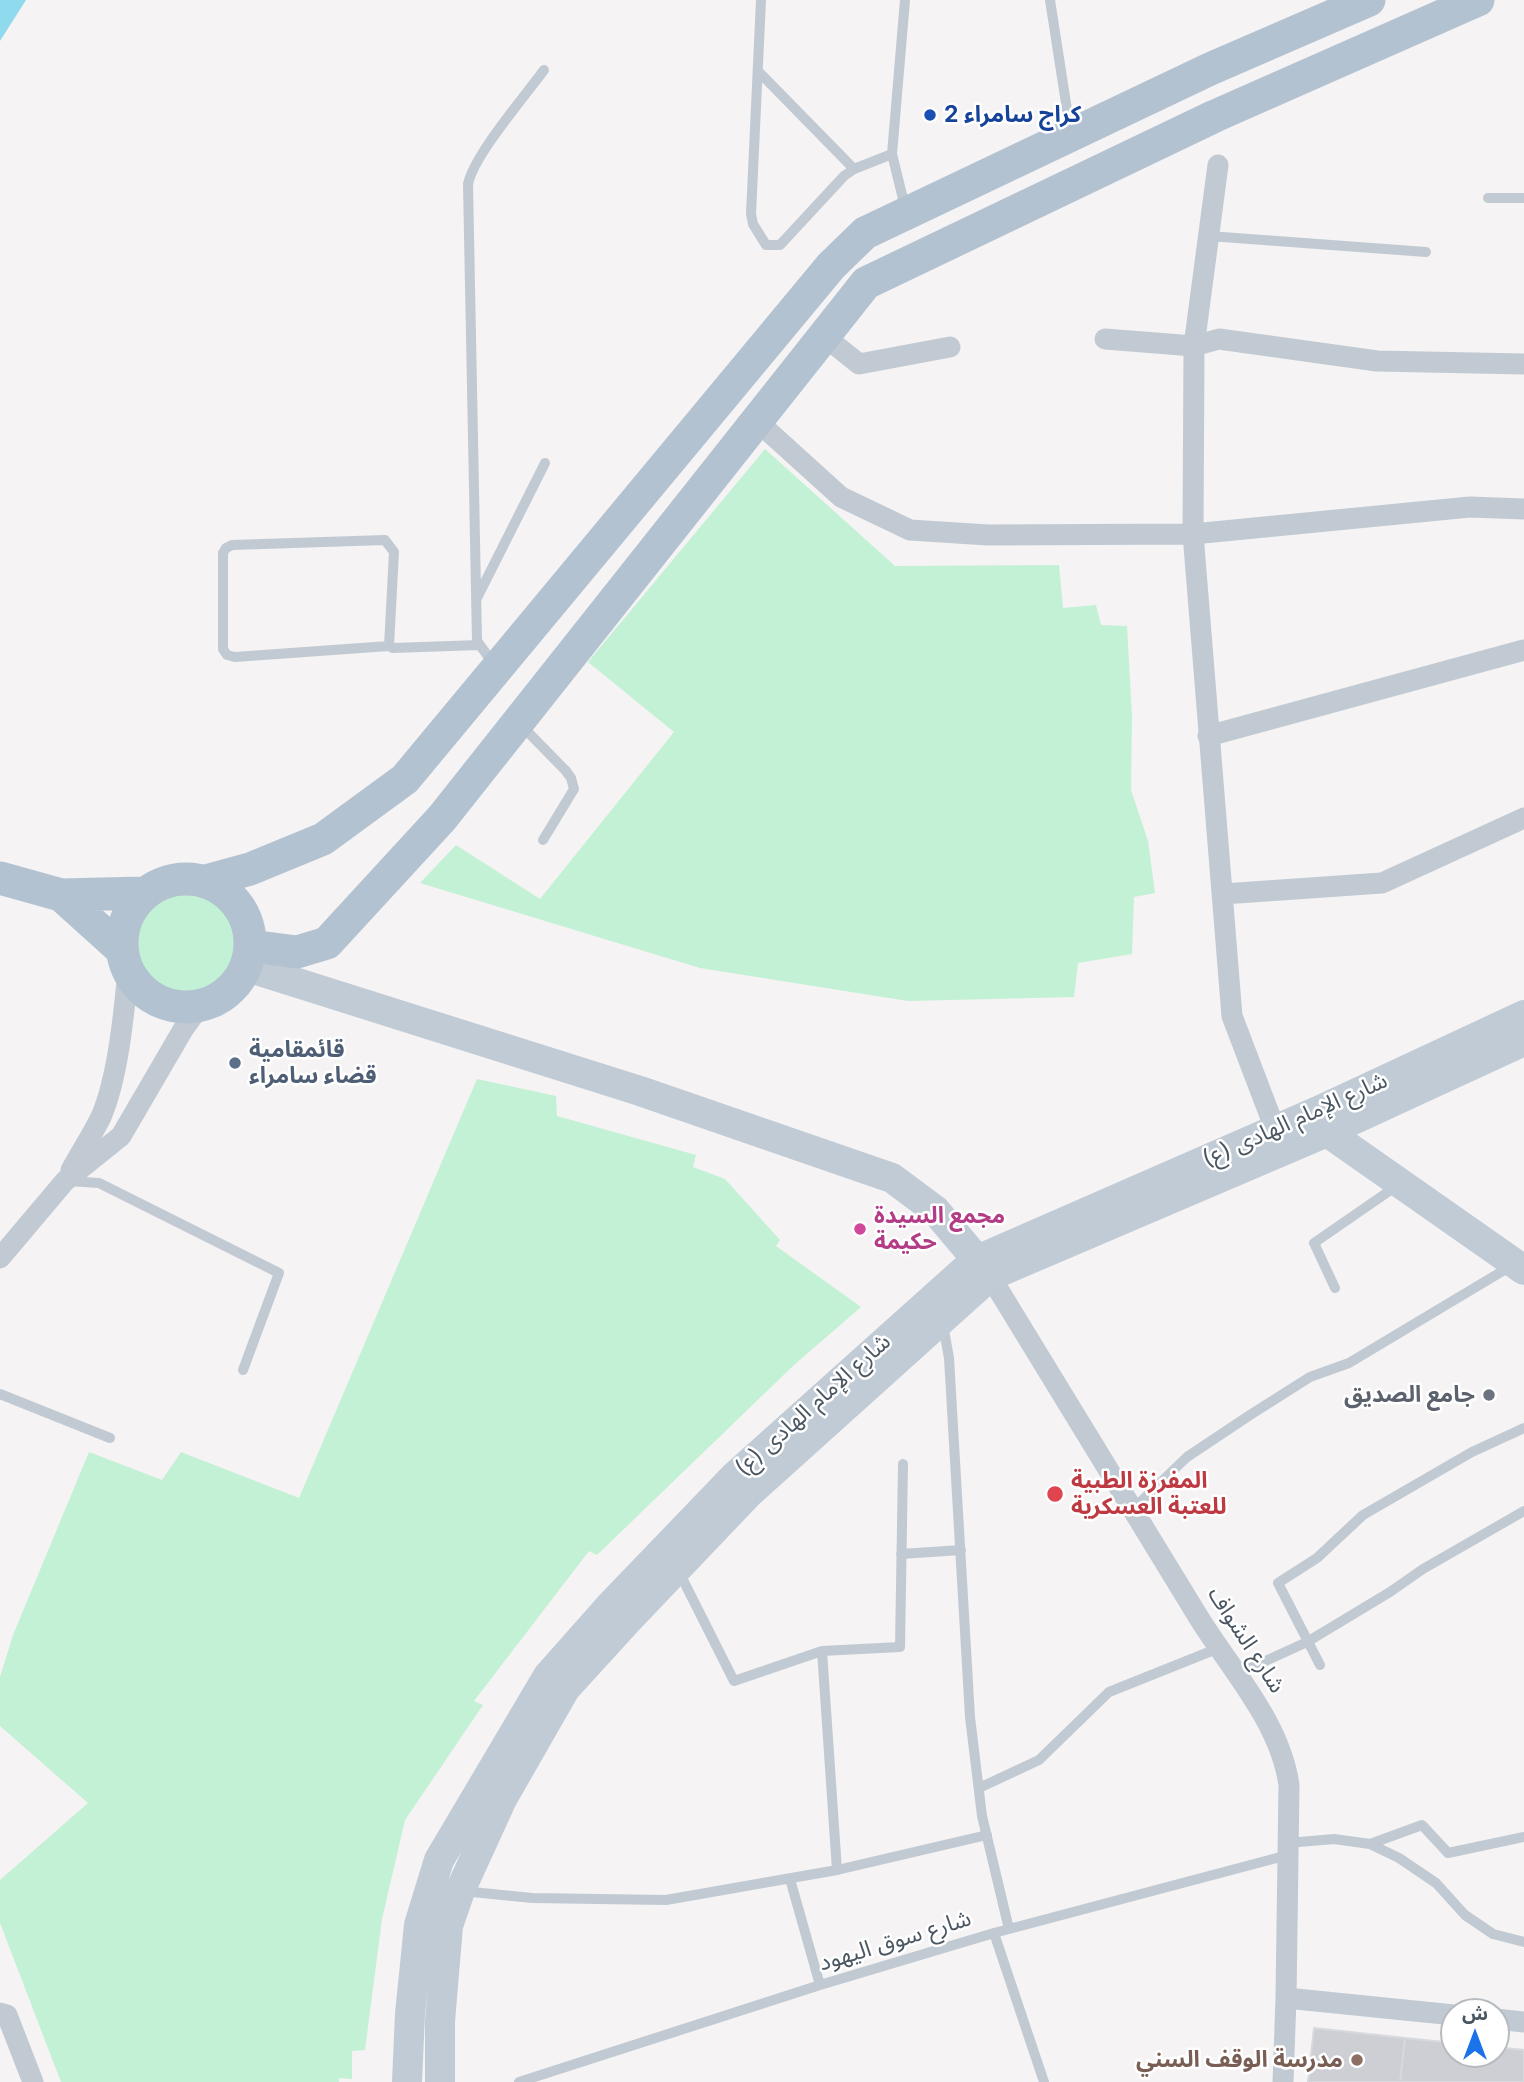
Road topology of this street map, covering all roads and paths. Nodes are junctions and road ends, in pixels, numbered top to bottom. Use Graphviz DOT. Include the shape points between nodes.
graph roads {
  1 [pos="761,0"];
  2 [pos="905,0"];
  3 [pos="1050,0"];
  4 [pos="1370,0"];
  5 [pos="1478,0"];
  6 [pos="1210,69"];
  7 [pos="544,70"];
  8 [pos="758,71"];
  9 [pos="1215,116"];
  10 [pos="1070,136"];
  11 [pos="892,154"];
  12 [pos="1218,165"];
  13 [pos="855,169"];
  14 [pos="1488,198"];
  15 [pos="1524,198"];
  16 [pos="906,213"];
  17 [pos="1209,236"];
  18 [pos="1426,253"];
  19 [pos="824,336"];
  20 [pos="1105,339"];
  21 [pos="1194,346"];
  22 [pos="950,347"];
  23 [pos="1524,364"];
  24 [pos="757,421"];
  25 [pos="545,463"];
  26 [pos="1524,509"];
  27 [pos="1193,534"];
  28 [pos="476,601"];
  29 [pos="389,646"];
  30 [pos="1524,650"];
  31 [pos="488,657"];
  32 [pos="518,722"];
  33 [pos="1208,736"];
  34 [pos="405,779"];
  35 [pos="442,818"];
  36 [pos="1524,818"];
  37 [pos="543,840"];
  38 [pos="0,878"];
  39 [pos="206,881"];
  40 [pos="145,893"];
  41 [pos="1223,894"];
  42 [pos="61,895"];
  43 [pos="249,956"];
  44 [pos="125,961"];
  45 [pos="200,1006"];
  46 [pos="1524,1015"];
  47 [pos="1524,1041"];
  48 [pos="1323,1122"];
  49 [pos="1279,1140"];
  50 [pos="65,1181"];
  51 [pos="1401,1183"];
  52 [pos="0,1258"];
  53 [pos="1520,1267"];
  54 [pos="983,1268"];
  55 [pos="1335,1288"];
  56 [pos="943,1319"];
  57 [pos="243,1370"];
  58 [pos="0,1394"];
  59 [pos="1524,1428"];
  60 [pos="110,1438"];
  61 [pos="902,1464"];
  62 [pos="1133,1508"];
  63 [pos="1524,1511"];
  64 [pos="961,1550"];
  65 [pos="901,1553"];
  66 [pos="677,1567"];
  67 [pos="1307,1642"];
  68 [pos="1219,1648"];
  69 [pos="822,1651"];
  70 [pos="1320,1665"];
  71 [pos="1237,1674"];
  72 [pos="979,1788"];
  73 [pos="987,1835"];
  74 [pos="1524,1837"];
  75 [pos="1370,1844"];
  76 [pos="1288,1849"];
  77 [pos="837,1870"];
  78 [pos="790,1879"];
  79 [pos="460,1891"];
  80 [pos="1009,1929"];
  81 [pos="994,1934"];
  82 [pos="1524,1942"];
  83 [pos="820,1985"];
  84 [pos="1286,1998"];
  85 [pos="0,2013"];
  86 [pos="1440,2014"];
  87 [pos="33,2082"];
  88 [pos="407,2082"];
  89 [pos="440,2082"];
  90 [pos="519,2082"];
  91 [pos="1044,2082"];
  92 [pos="1283,2082"];
  1 -- 8 [label="lane"];
  2 -- 11 [label="lane"];
  3 -- 10 [label="lane"];
  4 -- 6 [label="main road"];
  5 -- 9 [label="main road"];
  6 -- 9 [label="main road"];
  6 -- 10 [label="main road"];
  7 -- 28 [label="lane" via="480,157 468,184"];
  8 -- 13 [label="lane"];
  8 -- 13 [label="lane" via="751,214 766,246 780,245"];
  9 -- 19 [label="main road" via="866,283"];
  10 -- 16 [label="main road"];
  11 -- 13 [label="lane"];
  11 -- 16 [label="lane"];
  12 -- 17 [label="street"];
  14 -- 15 [label="lane"];
  16 -- 31 [label="main road" via="865,233 831,266"];
  17 -- 18 [label="lane"];
  17 -- 21 [label="street"];
  19 -- 22 [label="street" via="859,364"];
  19 -- 24 [label="main road"];
  20 -- 21 [label="street"];
  21 -- 23 [label="street" via="1219,339 1377,360"];
  21 -- 27 [label="street"];
  24 -- 27 [label="street" via="841,497 910,530 988,536"];
  24 -- 32 [label="main road"];
  25 -- 28 [label="lane"];
  26 -- 27 [label="street" via="1470,507"];
  27 -- 33 [label="street"];
  28 -- 31 [label="lane"];
  29 -- 29 [label="lane" via="394,552 385,540 232,545 223,553 223,649 227,655"];
  29 -- 31 [label="lane"];
  30 -- 33 [label="street"];
  31 -- 34 [label="main road"];
  32 -- 35 [label="main road"];
  32 -- 37 [label="lane" via="566,771 574,789"];
  33 -- 41 [label="street"];
  34 -- 35 [label="main road"];
  34 -- 39 [label="main road" via="323,839 250,869"];
  35 -- 43 [label="main road" via="327,943 297,952"];
  36 -- 41 [label="street" via="1381,883"];
  38 -- 42 [label="main road"];
  39 -- 40 [label="main road" via="184,878 163,882"];
  39 -- 43 [label="main road" via="225,890 240,905 249,925"];
  40 -- 42 [label="main road"];
  40 -- 44 [label="main road" via="131,909 123,929"];
  41 -- 49 [label="street" via="1232,1016"];
  42 -- 44 [label="main road"];
  43 -- 45 [label="main road" via="236,985"];
  43 -- 54 [label="main road" via="892,1178 934,1210"];
  44 -- 45 [label="main road" via="140,988 158,1001 178,1007"];
  44 -- 50 [label="street" via="121,1034 102,1115"];
  45 -- 50 [label="street" via="121,1136"];
  46 -- 48 [label="main road, شارع الإمام الهادی (ع)"];
  47 -- 48 [label="main road, شارع الإمام الهادی (ع)"];
  48 -- 49 [label="main road, شارع الإمام الهادی (ع)"];
  48 -- 51 [label="main road"];
  49 -- 54 [label="main road, شارع الإمام الهادی (ع)"];
  50 -- 52 [label="street"];
  50 -- 57 [label="lane" via="99,1183 279,1273"];
  51 -- 53 [label="main road"];
  51 -- 55 [label="lane" via="1314,1243"];
  53 -- 62 [label="lane" via="1349,1363 1310,1377 1187,1457"];
  54 -- 56 [label="main road, شارع الإمام الهادی (ع)"];
  54 -- 62 [label="street, شارع الشواف"];
  54 -- 88 [label="main road, شارع الإمام الهادی (ع)" via="735,1476 548,1676 439,1860 419,1925"];
  56 -- 64 [label="lane"];
  56 -- 66 [label="main road, شارع الإمام الهادی (ع)" via="750,1492"];
  58 -- 60 [label="lane"];
  59 -- 67 [label="lane" via="1472,1452 1363,1515 1317,1558 1278,1583"];
  61 -- 65 [label="lane"];
  62 -- 68 [label="street, شارع الشواف"];
  63 -- 67 [label="lane"];
  64 -- 65 [label="lane"];
  64 -- 72 [label="lane" via="970,1717"];
  65 -- 69 [label="lane" via="900,1647"];
  66 -- 69 [label="lane" via="734,1681"];
  66 -- 79 [label="main road, شارع الإمام الهادی (ع)" via="565,1689 502,1799"];
  67 -- 70 [label="lane"];
  67 -- 71 [label="lane"];
  68 -- 71 [label="street, شارع الشواف"];
  68 -- 72 [label="lane" via="1110,1692 1039,1760"];
  69 -- 77 [label="lane"];
  71 -- 76 [label="street, شارع الشواف" via="1274,1733 1285,1761"];
  72 -- 73 [label="lane"];
  73 -- 77 [label="lane"];
  73 -- 80 [label="lane"];
  74 -- 75 [label="lane" via="1448,1853 1422,1825"];
  75 -- 76 [label="lane, شارع سوق اليهود" via="1334,1839"];
  75 -- 82 [label="lane" via="1436,1883 1465,1915 1493,1934"];
  76 -- 80 [label="lane, شارع سوق اليهود"];
  76 -- 84 [label="street, شارع الشواف"];
  77 -- 78 [label="lane"];
  78 -- 79 [label="lane" via="666,1900 533,1898"];
  78 -- 83 [label="lane"];
  79 -- 89 [label="main road, شارع الإمام الهادی (ع)" via="448,1926"];
  80 -- 81 [label="lane, شارع سوق اليهود"];
  81 -- 83 [label="lane, شارع سوق اليهود"];
  81 -- 91 [label="lane"];
  83 -- 90 [label="lane, شارع سوق اليهود"];
  84 -- 86 [label="street"];
  84 -- 92 [label="street, شارع الشواف"];
  85 -- 87 [label="street" via="7,2015"];
}
